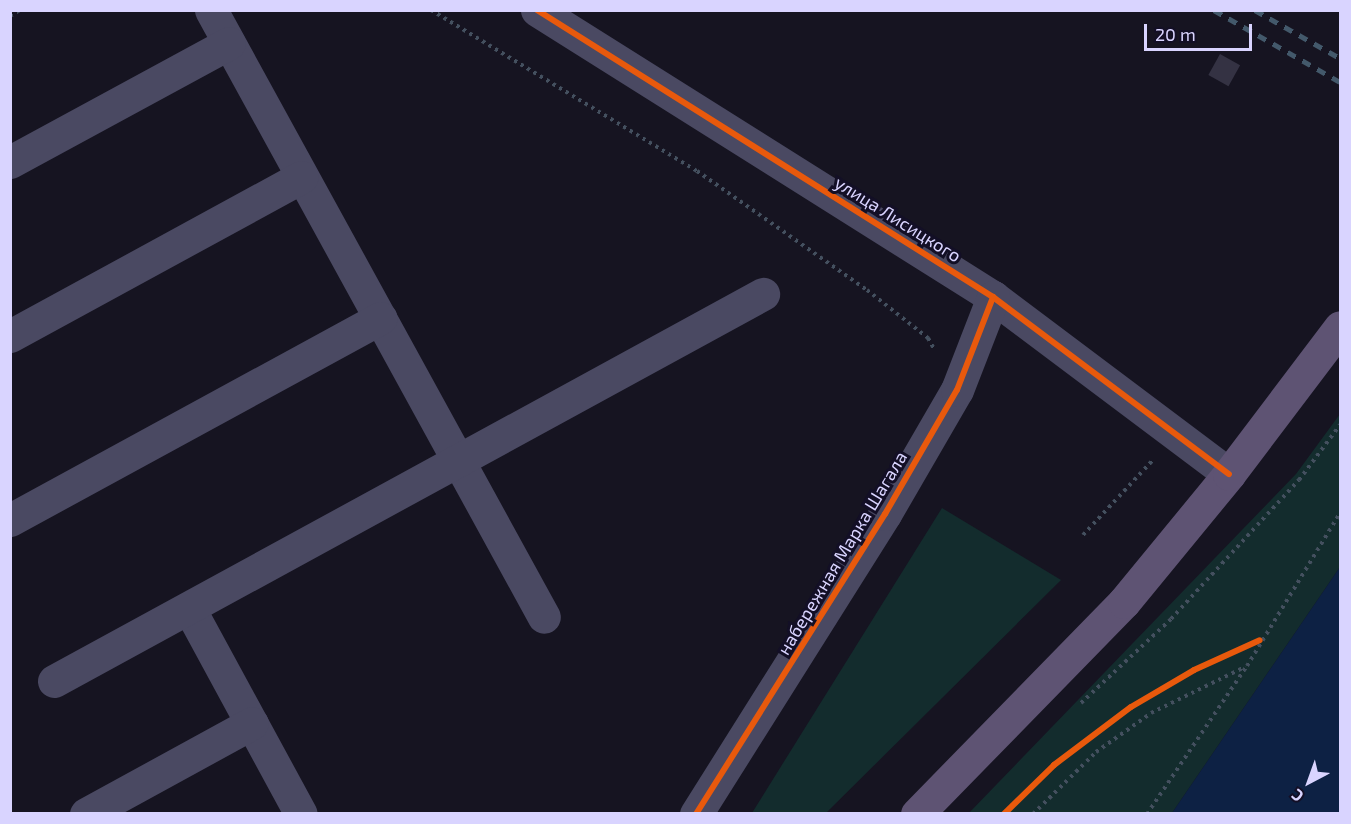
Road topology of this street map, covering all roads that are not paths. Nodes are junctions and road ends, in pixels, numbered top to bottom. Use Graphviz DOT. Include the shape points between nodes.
graph roads {
  1 [pos="211,10"];
  2 [pos="537,10"];
  3 [pos="229,43"];
  4 [pos="10,162"];
  5 [pos="302,177"];
  6 [pos="763,294"];
  7 [pos="993,297"];
  8 [pos="380,318"];
  9 [pos="1341,327"];
  10 [pos="10,336"];
  11 [pos="458,461"];
  12 [pos="1229,474"];
  13 [pos="10,520"];
  14 [pos="189,608"];
  15 [pos="544,617"];
  16 [pos="54,681"];
  17 [pos="252,723"];
  18 [pos="86,813"];
  19 [pos="301,813"];
  20 [pos="696,813"];
  21 [pos="917,813"];
  1 -- 3 [label="street"];
  2 -- 7 [label="street, улица Лисицкого"];
  3 -- 4 [label="street"];
  3 -- 5 [label="street"];
  5 -- 8 [label="street"];
  5 -- 10 [label="street"];
  6 -- 11 [label="street"];
  7 -- 12 [label="street, улица Лисицкого"];
  7 -- 20 [label="street, набережная Марка Шагала" via="957,390 879,523"];
  8 -- 11 [label="street"];
  8 -- 13 [label="street"];
  9 -- 12 [label="main road"];
  11 -- 14 [label="street"];
  11 -- 15 [label="street"];
  12 -- 21 [label="main road" via="1124,602"];
  14 -- 16 [label="street"];
  14 -- 17 [label="street"];
  17 -- 18 [label="street"];
  17 -- 19 [label="street"];
}
